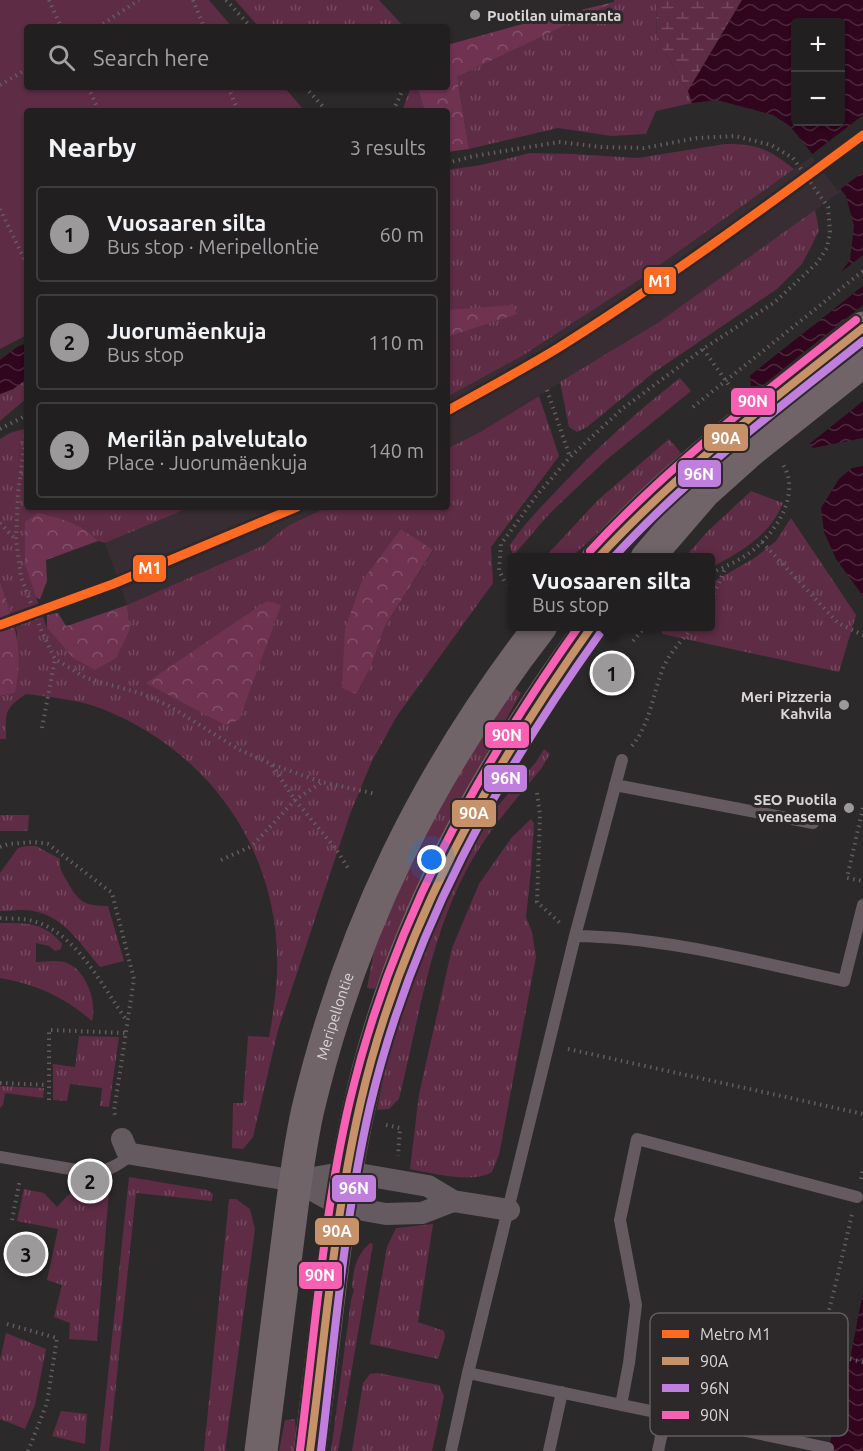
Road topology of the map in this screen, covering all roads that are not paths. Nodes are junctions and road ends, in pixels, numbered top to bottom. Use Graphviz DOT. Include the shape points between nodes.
graph roads {
  1 [pos="863,328"];
  2 [pos="863,361"];
  3 [pos="744,439"];
  4 [pos="603,553"];
  5 [pos="651,553"];
  6 [pos="538,631"];
  7 [pos="589,631"];
  8 [pos="622,760"];
  9 [pos="615,785"];
  10 [pos="813,823"];
  11 [pos="863,905"];
  12 [pos="575,936"];
  13 [pos="127,1146"];
  14 [pos="0,1157"];
  15 [pos="346,1172"];
  16 [pos="296,1181"];
  17 [pos="856,1197"];
  18 [pos="453,1201"];
  19 [pos="341,1206"];
  20 [pos="509,1210"];
  21 [pos="468,1373"];
  22 [pos="562,1392"];
  23 [pos="621,1405"];
  24 [pos="650,1411"];
  25 [pos="661,1436"];
  26 [pos="769,1436"];
  27 [pos="828,1448"];
  28 [pos="261,1451"];
  29 [pos="310,1451"];
  30 [pos="451,1451"];
  31 [pos="549,1451"];
  32 [pos="658,1451"];
  1 -- 3 [label="main road, bridge"];
  2 -- 3 [label="main road, bridge"];
  3 -- 4 [label="main road" via="688,468"];
  3 -- 5 [label="main road"];
  6 -- 16 [label="main road, Meripellontie" via="452,753 411,825 370,913 327,1037 308,1111"];
  7 -- 15 [label="main road" via="496,767 425,908 390,997 372,1057"];
  8 -- 9 [label="lane"];
  9 -- 10 [label="lane"];
  9 -- 12 [label="lane"];
  11 -- 12 [label="lane" via="844,981 688,947 609,936"];
  12 -- 20 [label="lane"];
  13 -- 14 [label="lane" via="119,1165 94,1173"];
  13 -- 16 [label="street"];
  15 -- 16 [label="street"];
  15 -- 18 [label="street" via="428,1186"];
  15 -- 19 [label="main road"];
  16 -- 19 [label="street"];
  16 -- 28 [label="main road, Meripellontie"];
  17 -- 23 [label="lane" via="637,1139 620,1220 636,1305"];
  18 -- 19 [label="street" via="422,1213 386,1214"];
  18 -- 20 [label="street"];
  19 -- 29 [label="main road"];
  20 -- 21 [label="lane"];
  21 -- 22 [label="lane"];
  21 -- 30 [label="lane"];
  22 -- 23 [label="lane"];
  22 -- 31 [label="lane"];
  23 -- 24 [label="lane"];
  25 -- 32 [label="lane"];
  26 -- 27 [label="lane"];
}
